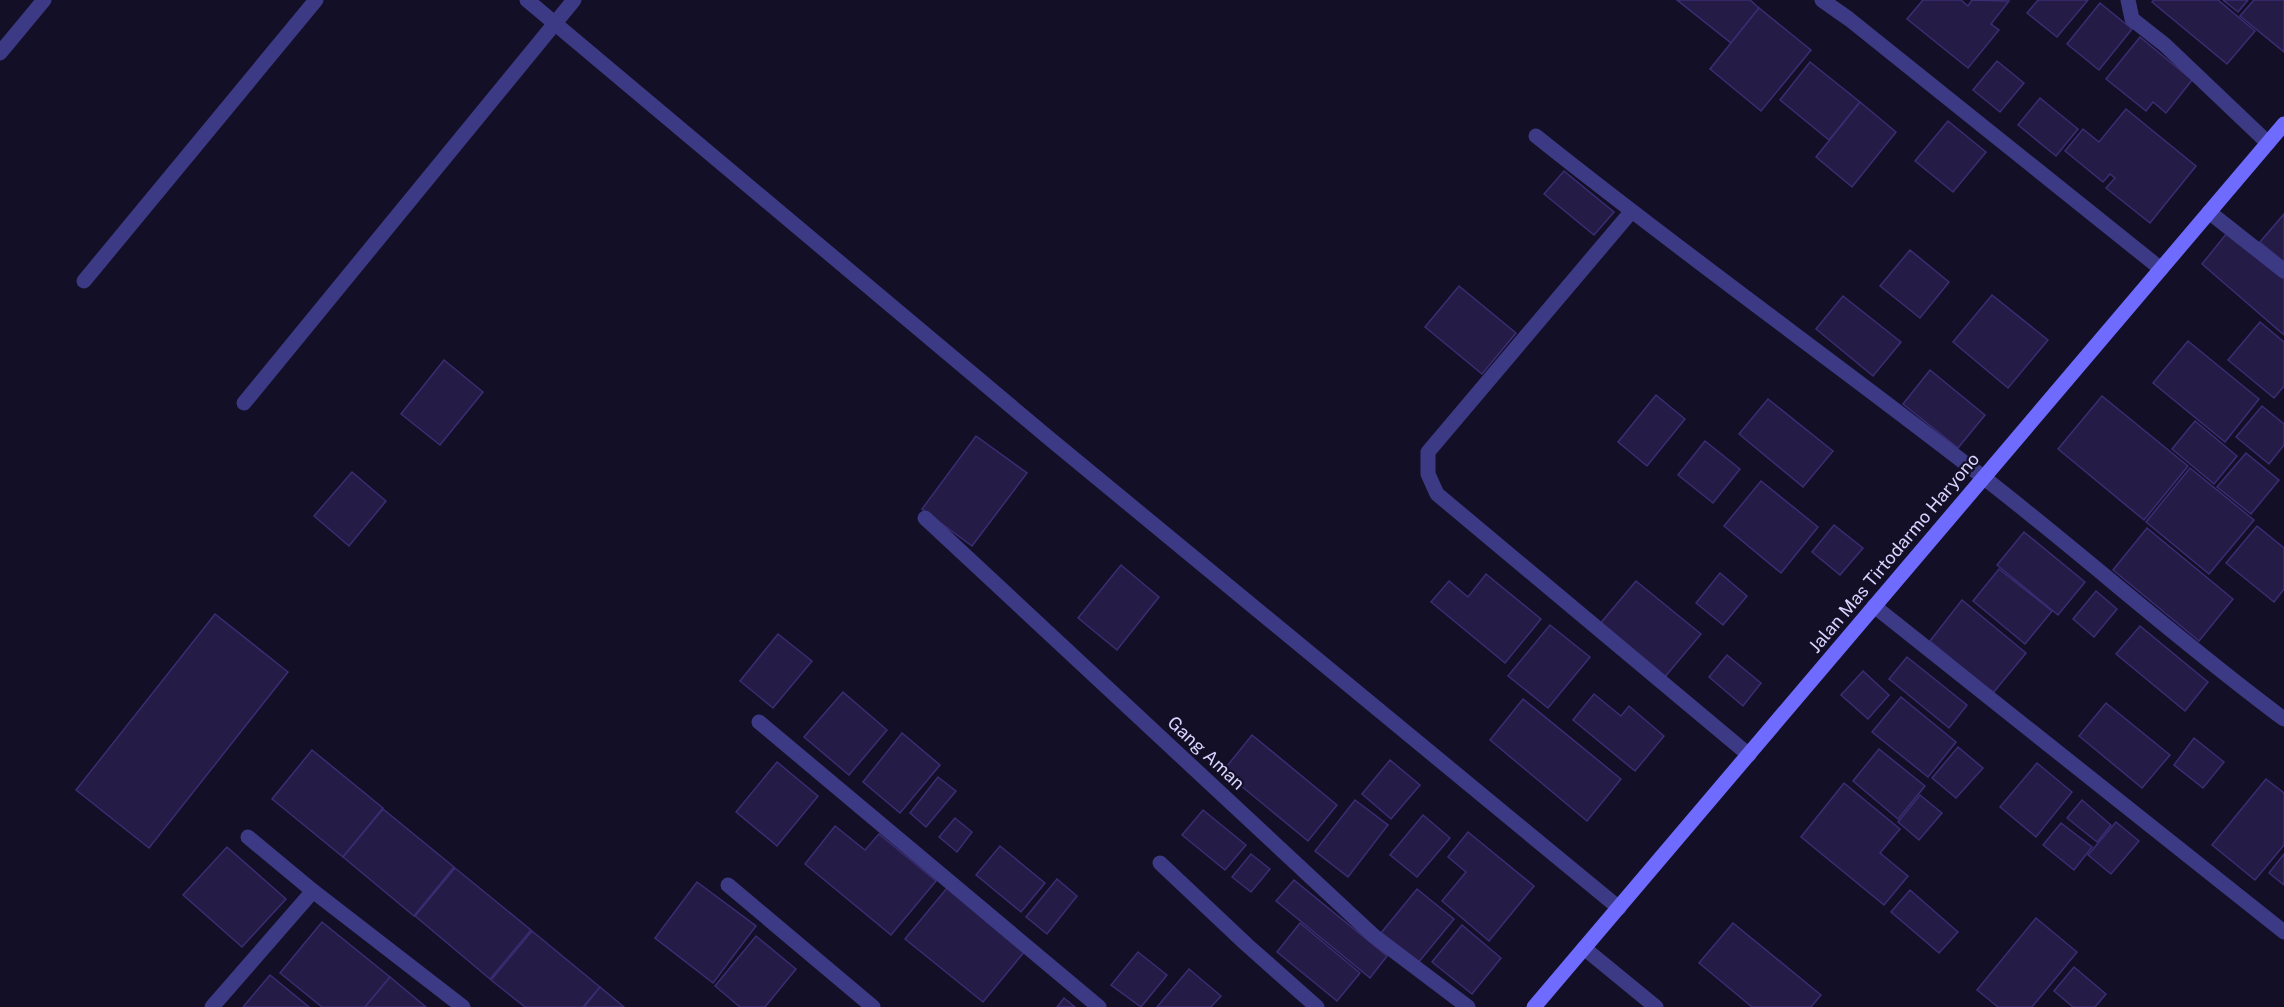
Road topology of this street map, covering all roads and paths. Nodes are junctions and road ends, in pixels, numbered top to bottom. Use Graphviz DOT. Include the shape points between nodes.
graph roads {
  1 [pos="44,0"];
  2 [pos="316,0"];
  3 [pos="527,0"];
  4 [pos="574,0"];
  5 [pos="1822,0"];
  6 [pos="2128,0"];
  7 [pos="555,23"];
  8 [pos="0,53"];
  9 [pos="2284,124"];
  10 [pos="1536,136"];
  11 [pos="2268,143"];
  12 [pos="1631,212"];
  13 [pos="2209,212"];
  14 [pos="2160,269"];
  15 [pos="2284,271"];
  16 [pos="84,281"];
  17 [pos="244,403"];
  18 [pos="1984,478"];
  19 [pos="925,518"];
  20 [pos="1874,606"];
  21 [pos="2284,719"];
  22 [pos="759,723"];
  23 [pos="1749,755"];
  24 [pos="248,837"];
  25 [pos="1161,863"];
  26 [pos="728,885"];
  27 [pos="312,891"];
  28 [pos="1619,908"];
  29 [pos="2284,932"];
  30 [pos="1584,948"];
  31 [pos="212,1007"];
  32 [pos="463,1007"];
  33 [pos="873,1007"];
  34 [pos="1100,1007"];
  35 [pos="1317,1007"];
  36 [pos="1468,1007"];
  37 [pos="1534,1007"];
  38 [pos="1656,1007"];
  1 -- 8 [label="street"];
  2 -- 16 [label="street"];
  3 -- 7 [label="street"];
  4 -- 7 [label="street"];
  5 -- 14 [label="street"];
  6 -- 11 [label="street" via="2132,18"];
  7 -- 17 [label="street"];
  7 -- 28 [label="street" via="1050,440"];
  9 -- 11 [label="street, Jalan Mas Tirtodarmo Haryono"];
  10 -- 12 [label="street"];
  11 -- 13 [label="street, Jalan Mas Tirtodarmo Haryono"];
  12 -- 18 [label="street"];
  12 -- 23 [label="street" via="1428,452 1428,474 1437,494"];
  13 -- 14 [label="street, Jalan Mas Tirtodarmo Haryono"];
  13 -- 15 [label="street"];
  14 -- 18 [label="street, Jalan Mas Tirtodarmo Haryono"];
  18 -- 20 [label="street, Jalan Mas Tirtodarmo Haryono"];
  18 -- 21 [label="street"];
  19 -- 36 [label="street, Gang Aman" via="1374,936"];
  20 -- 23 [label="street, Jalan Mas Tirtodarmo Haryono"];
  20 -- 29 [label="street"];
  22 -- 34 [label="street"];
  23 -- 28 [label="street, Jalan Mas Tirtodarmo Haryono"];
  24 -- 27 [label="street"];
  25 -- 35 [label="street"];
  26 -- 33 [label="street"];
  27 -- 31 [label="street"];
  27 -- 32 [label="street"];
  28 -- 30 [label="street, Jalan Mas Tirtodarmo Haryono"];
  30 -- 37 [label="street, Jalan Mas Tirtodarmo Haryono"];
  30 -- 38 [label="street"];
}
